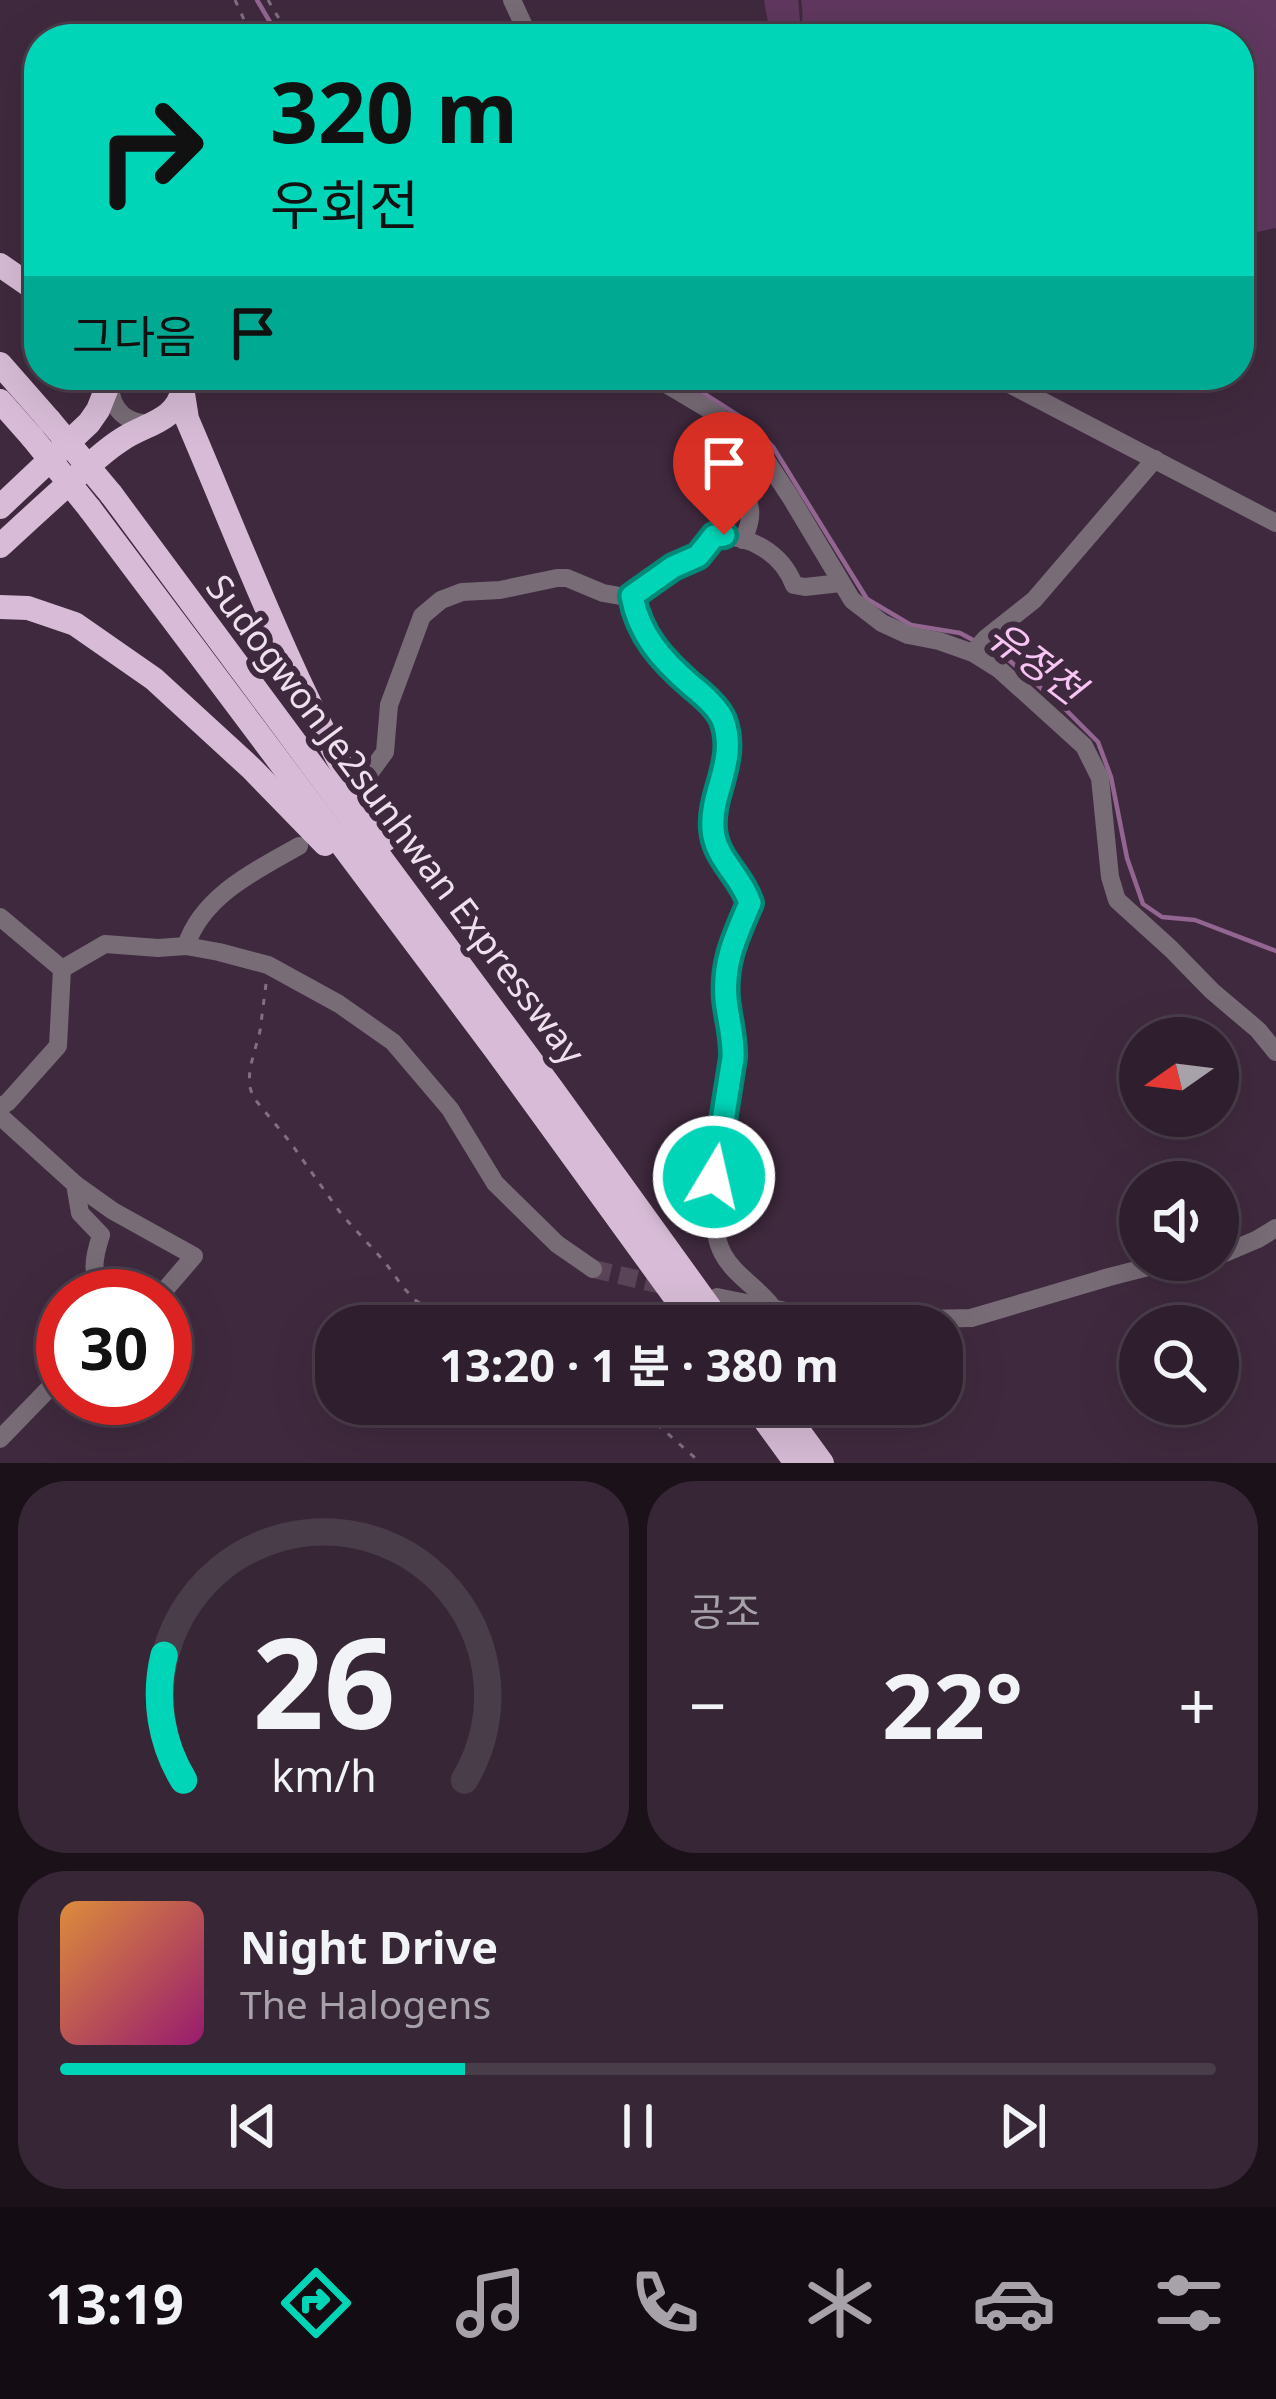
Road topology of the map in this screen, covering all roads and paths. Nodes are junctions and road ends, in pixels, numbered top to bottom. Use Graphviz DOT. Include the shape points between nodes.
graph roads {
  1 [pos="0,364"];
  2 [pos="106,390"];
  3 [pos="109,390"];
  4 [pos="181,390"];
  5 [pos="183,390"];
  6 [pos="676,390"];
  7 [pos="1021,390"];
  8 [pos="0,401"];
  9 [pos="718,415"];
  10 [pos="153,424"];
  11 [pos="41,429"];
  12 [pos="1156,459"];
  13 [pos="0,507"];
  14 [pos="1276,523"];
  15 [pos="743,540"];
  16 [pos="0,546"];
  17 [pos="841,583"];
  18 [pos="632,596"];
  19 [pos="0,607"];
  20 [pos="979,645"];
  21 [pos="366,778"];
  22 [pos="299,846"];
  23 [pos="0,917"];
  24 [pos="186,946"];
  25 [pos="268,965"];
  26 [pos="62,969"];
  27 [pos="501,1039"];
  28 [pos="1276,1052"];
  29 [pos="0,1112"];
  30 [pos="74,1184"];
  31 [pos="1276,1228"];
  32 [pos="1239,1248"];
  33 [pos="93,1269"];
  34 [pos="183,1269"];
  35 [pos="593,1269"];
  36 [pos="1119,1276"];
  37 [pos="718,1297"];
  38 [pos="423,1305"];
  39 [pos="682,1305"];
  40 [pos="707,1305"];
  41 [pos="754,1305"];
  42 [pos="767,1305"];
  43 [pos="963,1318"];
  44 [pos="36,1402"];
  45 [pos="657,1425"];
  46 [pos="768,1425"];
  47 [pos="794,1425"];
  48 [pos="0,1439"];
  49 [pos="700,1463"];
  50 [pos="796,1463"];
  51 [pos="822,1463"];
  1 -- 11 [label="highway, Sudogwon Je2sunhwan Expressway"];
  2 -- 13 [label="highway" via="88,422"];
  3 -- 10 [label="street" via="120,413"];
  4 -- 10 [label="highway" via="174,411"];
  5 -- 27 [label="highway" via="187,419 331,746"];
  6 -- 9 [label="street"];
  7 -- 12 [label="street"];
  8 -- 11 [label="highway, Sudogwon Je2sunhwan Expressway"];
  9 -- 15 [label="street" via="728,466 752,508"];
  9 -- 17 [label="street" via="766,460"];
  10 -- 16 [label="highway" via="121,439"];
  11 -- 27 [label="highway, Sudogwon Je2sunhwan Expressway, bridge"];
  12 -- 14 [label="street"];
  12 -- 20 [label="street" via="1034,600"];
  15 -- 17 [label="street" via="778,558 794,585"];
  15 -- 18 [label="street" via="714,536 698,556"];
  17 -- 20 [label="street" via="852,600 908,635"];
  18 -- 21 [label="street" via="557,578 441,600 422,616 389,706 385,752"];
  18 -- 42 [label="street" via="646,638 722,718 727,770 713,831 750,903 730,947 725,991 733,1058 714,1210 720,1249"];
  19 -- 27 [label="highway" via="75,624 154,679 251,768"];
  20 -- 28 [label="street" via="1084,746 1100,778 1118,900"];
  22 -- 24 [label="street" via="233,885 192,927"];
  23 -- 26 [label="street"];
  24 -- 25 [label="street"];
  24 -- 26 [label="street" via="105,944"];
  25 -- 35 [label="street" via="393,1042 450,1109 496,1183"];
  25 -- 38 [label="path" via="250,1068 253,1097"];
  26 -- 29 [label="street" via="58,1046"];
  27 -- 39 [label="highway, Sudogwon Je2sunhwan Expressway"];
  27 -- 40 [label="highway, Sudogwon Je2sunhwan Expressway"];
  29 -- 30 [label="street"];
  30 -- 33 [label="street" via="80,1213 101,1235"];
  30 -- 34 [label="street" via="194,1256"];
  31 -- 32 [label="street"];
  36 -- 43 [label="street"];
  37 -- 41 [label="street"];
  44 -- 48 [label="street"];
  45 -- 49 [label="path"];
  46 -- 50 [label="highway"];
  47 -- 51 [label="highway"];
}
